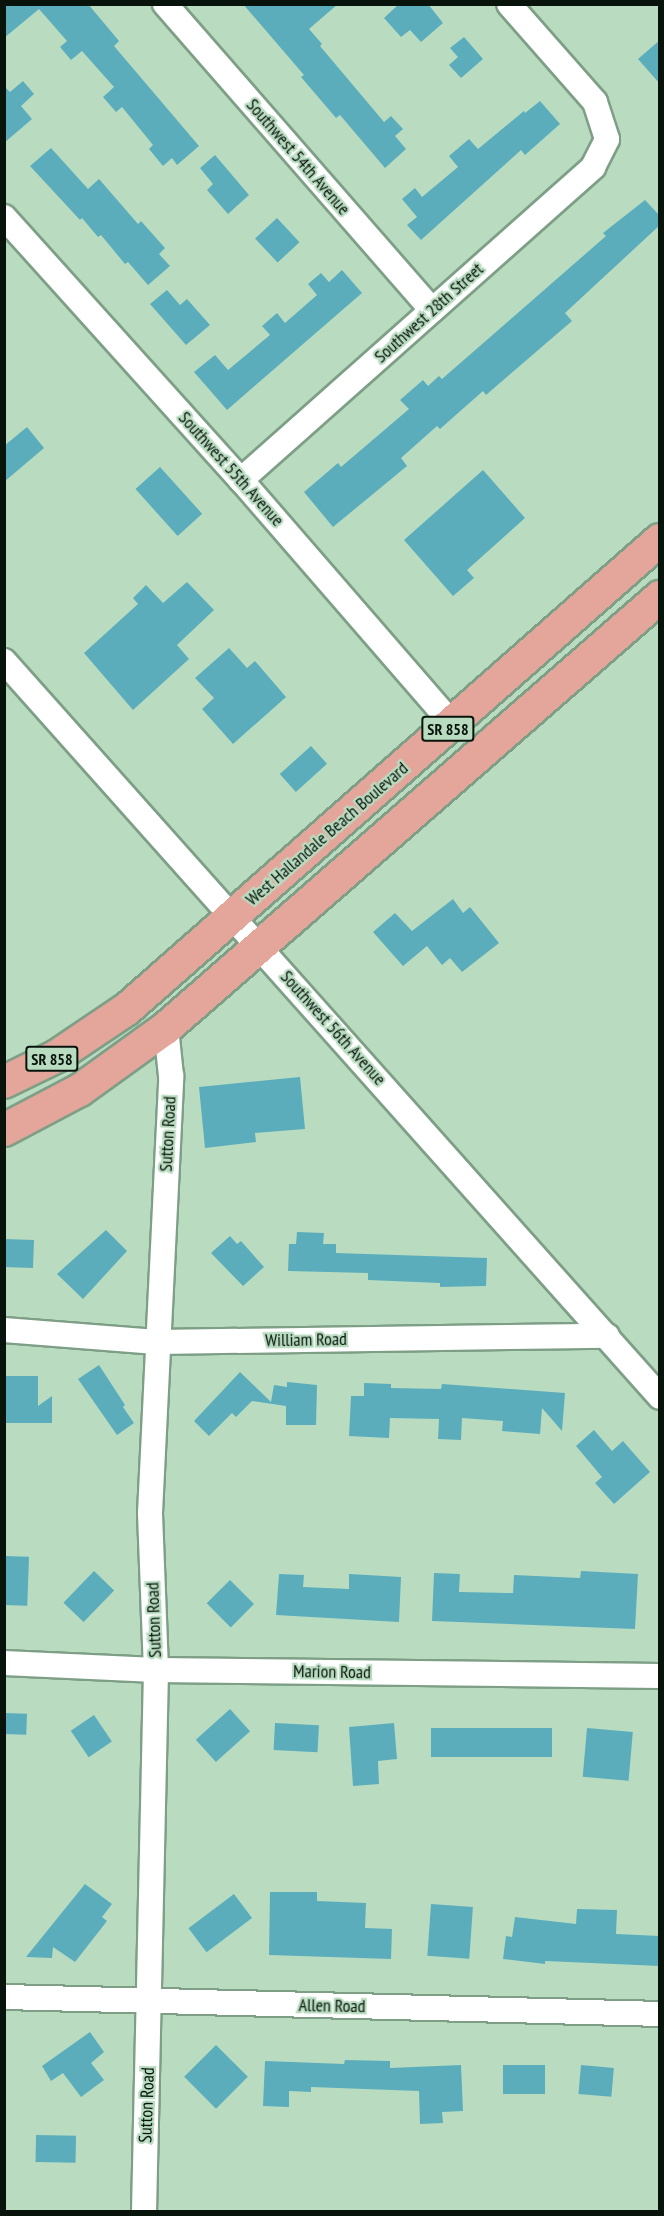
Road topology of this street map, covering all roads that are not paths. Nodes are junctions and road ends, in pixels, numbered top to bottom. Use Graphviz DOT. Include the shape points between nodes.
graph roads {
  1 [pos="165,4"];
  2 [pos="509,4"];
  3 [pos="4,217"];
  4 [pos="432,310"];
  5 [pos="241,480"];
  6 [pos="660,540"];
  7 [pos="660,597"];
  8 [pos="4,661"];
  9 [pos="453,725"];
  10 [pos="233,915"];
  11 [pos="261,948"];
  12 [pos="166,1028"];
  13 [pos="4,1082"];
  14 [pos="4,1130"];
  15 [pos="4,1330"];
  16 [pos="607,1336"];
  17 [pos="157,1342"];
  18 [pos="658,1392"];
  19 [pos="4,1663"];
  20 [pos="156,1670"];
  21 [pos="660,1676"];
  22 [pos="4,1997"];
  23 [pos="150,2001"];
  24 [pos="660,2014"];
  25 [pos="144,2211"];
  1 -- 4 [label="street, Southwest 54th Avenue"];
  2 -- 4 [label="street, Southwest 28th Street" via="595,102 607,139 593,167"];
  3 -- 5 [label="street, Southwest 55th Avenue"];
  4 -- 5 [label="street, Southwest 28th Street"];
  5 -- 9 [label="street, Southwest 55th Avenue"];
  6 -- 9 [label="main road, West Hallandale Beach Boulevard / SR 858"];
  7 -- 11 [label="main road, SR 858"];
  8 -- 10 [label="street, Southwest 56th Avenue"];
  9 -- 10 [label="main road, West Hallandale Beach Boulevard / SR 858"];
  10 -- 11 [label="street, Southwest 56th Avenue"];
  10 -- 13 [label="main road, West Hallandale Beach Boulevard / SR 858" via="127,1009 57,1056"];
  11 -- 12 [label="main road, SR 858"];
  11 -- 16 [label="street, Southwest 56th Avenue"];
  12 -- 14 [label="main road, SR 858" via="80,1090"];
  12 -- 17 [label="street, Sutton Road" via="171,1076"];
  15 -- 17 [label="street, William Road"];
  16 -- 17 [label="street, William Road"];
  16 -- 18 [label="street, Southwest 56th Avenue"];
  17 -- 20 [label="street, Sutton Road" via="150,1513"];
  19 -- 20 [label="street, Marion Road"];
  20 -- 21 [label="street, Marion Road"];
  20 -- 23 [label="street, Sutton Road"];
  22 -- 23 [label="street, Allen Road"];
  23 -- 24 [label="street, Allen Road"];
  23 -- 25 [label="street, Sutton Road"];
}
